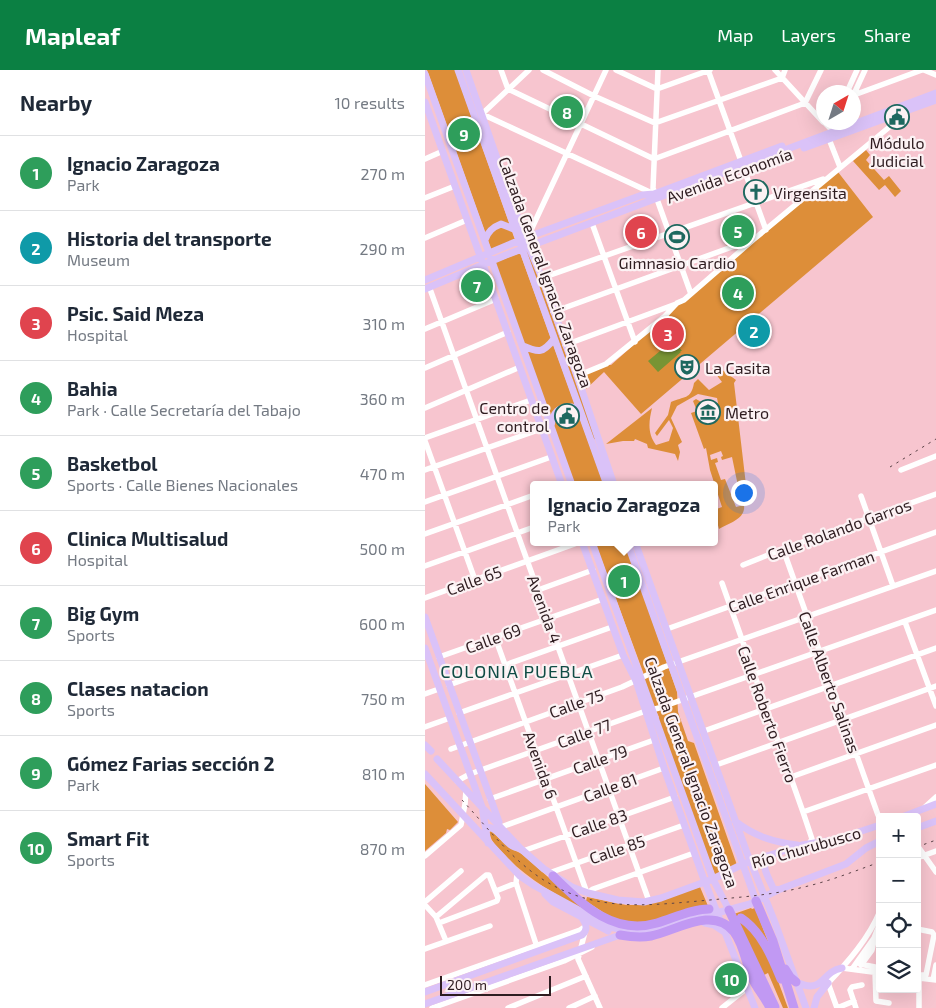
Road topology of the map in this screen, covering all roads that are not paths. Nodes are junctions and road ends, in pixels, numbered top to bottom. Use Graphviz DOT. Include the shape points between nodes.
graph roads {
  1 [pos="457,70"];
  2 [pos="466,70"];
  3 [pos="501,70"];
  4 [pos="529,70"];
  5 [pos="543,70"];
  6 [pos="606,70"];
  7 [pos="616,70"];
  8 [pos="658,70"];
  9 [pos="709,70"];
  10 [pos="775,70"];
  11 [pos="785,70"];
  12 [pos="821,70"];
  13 [pos="857,70"];
  14 [pos="865,70"];
  15 [pos="923,70"];
  16 [pos="425,74"];
  17 [pos="936,75"];
  18 [pos="782,78"];
  19 [pos="850,85"];
  20 [pos="859,85"];
  21 [pos="936,88"];
  22 [pos="508,89"];
  23 [pos="657,89"];
  24 [pos="861,93"];
  25 [pos="936,94"];
  26 [pos="594,96"];
  27 [pos="936,100"];
  28 [pos="719,101"];
  29 [pos="425,102"];
  30 [pos="805,103"];
  31 [pos="482,114"];
  32 [pos="816,114"];
  33 [pos="427,115"];
  34 [pos="861,116"];
  35 [pos="892,116"];
  36 [pos="655,123"];
  37 [pos="580,124"];
  38 [pos="730,131"];
  39 [pos="831,131"];
  40 [pos="443,151"];
  41 [pos="566,154"];
  42 [pos="425,158"];
  43 [pos="654,159"];
  44 [pos="741,161"];
  45 [pos="840,167"];
  46 [pos="744,169"];
  47 [pos="827,178"];
  48 [pos="455,186"];
  49 [pos="654,194"];
  50 [pos="425,198"];
  51 [pos="657,201"];
  52 [pos="756,202"];
  53 [pos="467,220"];
  54 [pos="593,226"];
  55 [pos="516,230"];
  56 [pos="766,230"];
  57 [pos="541,232"];
  58 [pos="669,233"];
  59 [pos="425,238"];
  60 [pos="522,239"];
  61 [pos="485,240"];
  62 [pos="753,240"];
  63 [pos="545,242"];
  64 [pos="530,248"];
  65 [pos="523,250"];
  66 [pos="490,252"];
  67 [pos="480,256"];
  68 [pos="604,257"];
  69 [pos="466,262"];
  70 [pos="493,262"];
  71 [pos="485,266"];
  72 [pos="681,266"];
  73 [pos="470,273"];
  74 [pos="542,278"];
  75 [pos="425,279"];
  76 [pos="616,289"];
  77 [pos="427,290"];
  78 [pos="691,294"];
  79 [pos="496,299"];
  80 [pos="677,303"];
  81 [pos="553,312"];
  82 [pos="442,322"];
  83 [pos="628,322"];
  84 [pos="425,329"];
  85 [pos="508,332"];
  86 [pos="554,338"];
  87 [pos="635,342"];
  88 [pos="565,345"];
  89 [pos="523,346"];
  90 [pos="454,356"];
  91 [pos="520,367"];
  92 [pos="425,368"];
  93 [pos="577,376"];
  94 [pos="466,390"];
  95 [pos="531,400"];
  96 [pos="425,408"];
  97 [pos="581,414"];
  98 [pos="476,420"];
  99 [pos="551,426"];
  100 [pos="541,429"];
  101 [pos="425,440"];
  102 [pos="488,446"];
  103 [pos="936,456"];
  104 [pos="551,457"];
  105 [pos="434,467"];
  106 [pos="425,470"];
  107 [pos="901,470"];
  108 [pos="497,476"];
  109 [pos="560,481"];
  110 [pos="571,481"];
  111 [pos="606,481"];
  112 [pos="613,481"];
  113 [pos="936,494"];
  114 [pos="444,495"];
  115 [pos="530,496"];
  116 [pos="861,496"];
  117 [pos="425,502"];
  118 [pos="507,505"];
  119 [pos="869,518"];
  120 [pos="455,522"];
  121 [pos="530,528"];
  122 [pos="936,532"];
  123 [pos="517,533"];
  124 [pos="425,534"];
  125 [pos="570,546"];
  126 [pos="583,546"];
  127 [pos="593,546"];
  128 [pos="629,546"];
  129 [pos="636,546"];
  130 [pos="783,549"];
  131 [pos="465,552"];
  132 [pos="881,552"];
  133 [pos="632,554"];
  134 [pos="641,558"];
  135 [pos="528,561"];
  136 [pos="636,565"];
  137 [pos="743,565"];
  138 [pos="425,566"];
  139 [pos="593,570"];
  140 [pos="936,571"];
  141 [pos="475,580"];
  142 [pos="795,583"];
  143 [pos="722,584"];
  144 [pos="893,586"];
  145 [pos="538,590"];
  146 [pos="425,598"];
  147 [pos="603,599"];
  148 [pos="730,606"];
  149 [pos="936,610"];
  150 [pos="425,617"];
  151 [pos="807,617"];
  152 [pos="548,618"];
  153 [pos="905,622"];
  154 [pos="612,627"];
  155 [pos="667,629"];
  156 [pos="495,637"];
  157 [pos="742,640"];
  158 [pos="558,646"];
  159 [pos="425,648"];
  160 [pos="936,648"];
  161 [pos="819,652"];
  162 [pos="623,655"];
  163 [pos="917,655"];
  164 [pos="439,657"];
  165 [pos="427,661"];
  166 [pos="675,664"];
  167 [pos="505,665"];
  168 [pos="570,673"];
  169 [pos="753,675"];
  170 [pos="638,680"];
  171 [pos="449,685"];
  172 [pos="831,686"];
  173 [pos="933,687"];
  174 [pos="439,689"];
  175 [pos="515,693"];
  176 [pos="425,694"];
  177 [pos="688,698"];
  178 [pos="579,703"];
  179 [pos="936,706"];
  180 [pos="766,708"];
  181 [pos="649,711"];
  182 [pos="459,713"];
  183 [pos="450,718"];
  184 [pos="843,719"];
  185 [pos="526,722"];
  186 [pos="936,725"];
  187 [pos="425,727"];
  188 [pos="589,731"];
  189 [pos="704,731"];
  190 [pos="655,740"];
  191 [pos="469,742"];
  192 [pos="778,742"];
  193 [pos="425,745"];
  194 [pos="460,745"];
  195 [pos="451,748"];
  196 [pos="536,750"];
  197 [pos="431,751"];
  198 [pos="856,753"];
  199 [pos="437,759"];
  200 [pos="599,760"];
  201 [pos="716,765"];
  202 [pos="936,765"];
  203 [pos="664,768"];
  204 [pos="480,770"];
  205 [pos="425,774"];
  206 [pos="470,774"];
  207 [pos="791,777"];
  208 [pos="546,778"];
  209 [pos="457,780"];
  210 [pos="609,788"];
  211 [pos="868,788"];
  212 [pos="466,790"];
  213 [pos="936,796"];
  214 [pos="675,797"];
  215 [pos="490,799"];
  216 [pos="936,804"];
  217 [pos="722,806"];
  218 [pos="482,807"];
  219 [pos="556,807"];
  220 [pos="924,808"];
  221 [pos="803,812"];
  222 [pos="877,813"];
  223 [pos="912,813"];
  224 [pos="619,816"];
  225 [pos="463,817"];
  226 [pos="735,821"];
  227 [pos="936,821"];
  228 [pos="685,825"];
  229 [pos="876,826"];
  230 [pos="486,827"];
  231 [pos="501,827"];
  232 [pos="921,827"];
  233 [pos="566,835"];
  234 [pos="489,844"];
  235 [pos="876,844"];
  236 [pos="629,845"];
  237 [pos="805,845"];
  238 [pos="522,850"];
  239 [pos="921,851"];
  240 [pos="936,851"];
  241 [pos="694,854"];
  242 [pos="924,855"];
  243 [pos="425,856"];
  244 [pos="767,856"];
  245 [pos="921,856"];
  246 [pos="576,863"];
  247 [pos="747,863"];
  248 [pos="461,871"];
  249 [pos="936,872"];
  250 [pos="639,873"];
  251 [pos="517,874"];
  252 [pos="551,875"];
  253 [pos="713,879"];
  254 [pos="705,882"];
  255 [pos="516,883"];
  256 [pos="541,890"];
  257 [pos="778,890"];
  258 [pos="496,891"];
  259 [pos="588,893"];
  260 [pos="765,897"];
  261 [pos="649,901"];
  262 [pos="756,901"];
  263 [pos="425,903"];
  264 [pos="729,910"];
  265 [pos="713,911"];
  266 [pos="583,918"];
  267 [pos="741,918"];
  268 [pos="437,920"];
  269 [pos="876,922"];
  270 [pos="702,923"];
  271 [pos="490,926"];
  272 [pos="586,929"];
  273 [pos="876,930"];
  274 [pos="921,930"];
  275 [pos="726,933"];
  276 [pos="620,935"];
  277 [pos="446,941"];
  278 [pos="773,941"];
  279 [pos="561,944"];
  280 [pos="538,948"];
  281 [pos="425,949"];
  282 [pos="579,952"];
  283 [pos="564,954"];
  284 [pos="515,957"];
  285 [pos="859,964"];
  286 [pos="936,965"];
  287 [pos="843,968"];
  288 [pos="852,969"];
  289 [pos="876,970"];
  290 [pos="876,971"];
  291 [pos="586,976"];
  292 [pos="921,976"];
  293 [pos="921,978"];
  294 [pos="935,980"];
  295 [pos="796,982"];
  296 [pos="828,983"];
  297 [pos="425,985"];
  298 [pos="862,985"];
  299 [pos="747,988"];
  300 [pos="876,991"];
  301 [pos="425,992"];
  302 [pos="919,993"];
  303 [pos="595,996"];
  304 [pos="791,999"];
  305 [pos="854,1001"];
  306 [pos="889,1003"];
  307 [pos="425,1004"];
  308 [pos="437,1005"];
  309 [pos="508,1008"];
  310 [pos="569,1008"];
  311 [pos="600,1008"];
  312 [pos="722,1008"];
  313 [pos="755,1008"];
  314 [pos="770,1008"];
  315 [pos="776,1008"];
  316 [pos="794,1008"];
  317 [pos="806,1008"];
  318 [pos="814,1008"];
  319 [pos="837,1008"];
  320 [pos="857,1008"];
  321 [pos="919,1008"];
  1 -- 55 [label="main road, Calzada General Ignacio Zaragoza"];
  2 -- 31 [label="main road, Calzada General Ignacio Zaragoza"];
  3 -- 22 [label="street"];
  4 -- 22 [label="street"];
  5 -- 26 [label="street"];
  6 -- 26 [label="street"];
  7 -- 23 [label="street"];
  8 -- 23 [label="street"];
  9 -- 23 [label="street"];
  9 -- 28 [label="street"];
  10 -- 18 [label="street"];
  11 -- 18 [label="street"];
  12 -- 30 [label="street"];
  13 -- 19 [label="street"];
  14 -- 20 [label="street"];
  15 -- 17 [label="street"];
  15 -- 24 [label="street"];
  16 -- 61 [label="main road"];
  18 -- 28 [label="street"];
  18 -- 30 [label="street"];
  21 -- 34 [label="main road"];
  22 -- 31 [label="street"];
  22 -- 37 [label="street"];
  23 -- 36 [label="street"];
  25 -- 39 [label="main road"];
  25 -- 39 [label="main road" via="866,122"];
  26 -- 36 [label="street"];
  26 -- 37 [label="street"];
  27 -- 35 [label="main road, Avenida Economía"];
  28 -- 36 [label="street"];
  28 -- 38 [label="street"];
  29 -- 33 [label="main road"];
  30 -- 32 [label="street"];
  30 -- 38 [label="street"];
  31 -- 41 [label="street"];
  31 -- 60 [label="main road, Calzada General Ignacio Zaragoza"];
  33 -- 40 [label="main road"];
  35 -- 39 [label="main road, Avenida Economía"];
  35 -- 45 [label="street" via="893,124"];
  36 -- 43 [label="street"];
  37 -- 41 [label="street"];
  37 -- 43 [label="street"];
  38 -- 43 [label="street"];
  38 -- 44 [label="street"];
  39 -- 44 [label="main road, Avenida Economía"];
  39 -- 45 [label="street"];
  39 -- 46 [label="main road, Avenida Economía"];
  39 -- 46 [label="main road" via="821,140"];
  39 -- 77 [label="main road" via="506,255"];
  40 -- 42 [label="street"];
  40 -- 48 [label="main road"];
  41 -- 49 [label="street"];
  41 -- 60 [label="street" via="531,230"];
  43 -- 49 [label="street"];
  44 -- 46 [label="street"];
  44 -- 49 [label="main road, Avenida Economía"];
  45 -- 47 [label="street"];
  46 -- 51 [label="main road, Avenida Economía"];
  46 -- 52 [label="street"];
  47 -- 52 [label="street"];
  47 -- 56 [label="street"];
  48 -- 50 [label="street"];
  48 -- 53 [label="main road"];
  49 -- 51 [label="street"];
  49 -- 57 [label="main road, Avenida Economía" via="642,195"];
  49 -- 75 [label="main road"];
  51 -- 54 [label="main road, Avenida Economía"];
  51 -- 58 [label="street"];
  52 -- 56 [label="street"];
  52 -- 58 [label="street"];
  53 -- 59 [label="street"];
  53 -- 67 [label="main road"];
  54 -- 63 [label="main road, Avenida Economía"];
  54 -- 68 [label="street"];
  55 -- 60 [label="main road, Calzada General Ignacio Zaragoza"];
  55 -- 61 [label="main road" via="501,224 489,231"];
  56 -- 62 [label="street"];
  57 -- 60 [label="main road, Avenida Economía"];
  57 -- 63 [label="main road" via="539,238"];
  58 -- 68 [label="street"];
  58 -- 72 [label="street"];
  60 -- 64 [label="main road, Calzada General Ignacio Zaragoza"];
  60 -- 65 [label="main road, Calzada General Ignacio Zaragoza"];
  60 -- 66 [label="main road, Avenida Economía"];
  61 -- 66 [label="main road"];
  62 -- 72 [label="street"];
  62 -- 78 [label="street"];
  63 -- 64 [label="main road, Avenida Economía"];
  64 -- 65 [label="main road, Avenida Economía"];
  64 -- 74 [label="main road, Calzada General Ignacio Zaragoza"];
  65 -- 70 [label="main road, Avenida Economía"];
  65 -- 86 [label="main road, Calzada General Ignacio Zaragoza"];
  66 -- 67 [label="main road, Avenida Economía"];
  66 -- 70 [label="main road"];
  67 -- 69 [label="main road, Avenida Economía"];
  67 -- 71 [label="main road"];
  68 -- 74 [label="street"];
  68 -- 76 [label="street"];
  69 -- 73 [label="main road" via="473,266"];
  69 -- 75 [label="main road, Avenida Economía"];
  70 -- 71 [label="main road, Avenida Economía"];
  70 -- 89 [label="main road"];
  71 -- 73 [label="main road, Avenida Economía"];
  71 -- 79 [label="main road"];
  72 -- 76 [label="street"];
  72 -- 78 [label="street"];
  73 -- 77 [label="main road, Avenida Economía"];
  74 -- 81 [label="main road, Calzada General Ignacio Zaragoza"];
  76 -- 81 [label="street"];
  76 -- 83 [label="street"];
  77 -- 82 [label="street, Avenida 4"];
  78 -- 80 [label="street"];
  79 -- 82 [label="street"];
  79 -- 85 [label="main road"];
  80 -- 83 [label="street"];
  80 -- 87 [label="street"];
  81 -- 88 [label="main road, Calzada General Ignacio Zaragoza"];
  82 -- 84 [label="street"];
  82 -- 90 [label="street, Avenida 4"];
  83 -- 87 [label="street"];
  83 -- 88 [label="street"];
  85 -- 90 [label="street"];
  85 -- 91 [label="main road"];
  86 -- 89 [label="main road" via="543,351 535,352"];
  86 -- 97 [label="main road, Calzada General Ignacio Zaragoza"];
  87 -- 93 [label="street" via="607,364"];
  88 -- 93 [label="main road, Calzada General Ignacio Zaragoza"];
  89 -- 99 [label="main road"];
  90 -- 92 [label="street"];
  90 -- 94 [label="street, Avenida 4"];
  91 -- 94 [label="street"];
  91 -- 95 [label="main road"];
  93 -- 112 [label="main road, Calzada General Ignacio Zaragoza"];
  94 -- 96 [label="street"];
  94 -- 98 [label="street, Avenida 4"];
  95 -- 98 [label="street"];
  95 -- 100 [label="main road"];
  97 -- 99 [label="main road" via="572,407 560,408 554,414"];
  97 -- 111 [label="main road, Calzada General Ignacio Zaragoza"];
  98 -- 101 [label="street"];
  98 -- 102 [label="street, Avenida 4"];
  99 -- 110 [label="main road"];
  100 -- 102 [label="street"];
  100 -- 104 [label="main road"];
  101 -- 105 [label="street"];
  102 -- 105 [label="street"];
  102 -- 108 [label="street, Avenida 4"];
  103 -- 107 [label="street"];
  104 -- 108 [label="street"];
  104 -- 109 [label="main road"];
  105 -- 106 [label="street"];
  105 -- 114 [label="street"];
  108 -- 114 [label="street"];
  108 -- 118 [label="street, Avenida 4"];
  113 -- 119 [label="street, Calle Rolando Garros"];
  114 -- 117 [label="street"];
  114 -- 120 [label="street"];
  115 -- 118 [label="street"];
  116 -- 119 [label="street"];
  118 -- 120 [label="street"];
  118 -- 123 [label="street, Avenida 4"];
  119 -- 130 [label="street, Calle Rolando Garros"];
  119 -- 132 [label="street"];
  120 -- 124 [label="street"];
  120 -- 131 [label="street"];
  121 -- 123 [label="street"];
  122 -- 132 [label="street, Calle Enrique Farman"];
  123 -- 131 [label="street"];
  123 -- 135 [label="street, Avenida 4"];
  125 -- 135 [label="street, Calle 65"];
  126 -- 139 [label="main road, Calzada General Ignacio Zaragoza"];
  127 -- 170 [label="main road, Calzada General Ignacio Zaragoza"];
  128 -- 133 [label="main road, Calzada General Ignacio Zaragoza"];
  129 -- 134 [label="main road, Calzada General Ignacio Zaragoza"];
  130 -- 137 [label="street, Calle Rolando Garros"];
  130 -- 142 [label="street, Calle Alberto Salinas"];
  131 -- 138 [label="street"];
  131 -- 141 [label="street"];
  132 -- 142 [label="street, Calle Enrique Farman"];
  132 -- 144 [label="street"];
  133 -- 134 [label="main road"];
  133 -- 136 [label="main road, Calzada General Ignacio Zaragoza"];
  134 -- 136 [label="main road"];
  134 -- 155 [label="main road, Calzada General Ignacio Zaragoza"];
  135 -- 141 [label="street, Calle 65"];
  135 -- 145 [label="street, Avenida 4"];
  136 -- 166 [label="main road, Calzada General Ignacio Zaragoza"];
  139 -- 145 [label="street"];
  139 -- 147 [label="main road, Calzada General Ignacio Zaragoza"];
  140 -- 144 [label="street, Calle 75"];
  141 -- 146 [label="street, Calle 65"];
  142 -- 148 [label="street, Calle Enrique Farman"];
  142 -- 151 [label="street, Calle Alberto Salinas"];
  143 -- 148 [label="street, Calle Roberto Fierro"];
  144 -- 151 [label="street, Calle 75"];
  145 -- 152 [label="street, Avenida 4"];
  147 -- 152 [label="street, Calle 69"];
  147 -- 154 [label="main road, Calzada General Ignacio Zaragoza"];
  148 -- 155 [label="street, Calle Enrique Farman"];
  148 -- 157 [label="street, Calle Roberto Fierro"];
  149 -- 153 [label="street, Calle 77"];
  150 -- 164 [label="main road"];
  151 -- 157 [label="street, Calle 75"];
  151 -- 161 [label="street, Calle Alberto Salinas"];
  152 -- 156 [label="street, Calle 69"];
  152 -- 158 [label="street, Avenida 4"];
  153 -- 161 [label="street, Calle 77"];
  153 -- 163 [label="street"];
  154 -- 158 [label="street"];
  154 -- 162 [label="main road, Calzada General Ignacio Zaragoza"];
  155 -- 166 [label="main road, Calzada General Ignacio Zaragoza"];
  156 -- 164 [label="street, Calle 69"];
  156 -- 167 [label="street, Avenida 6"];
  157 -- 166 [label="street, Calle 75"];
  157 -- 169 [label="street, Calle Roberto Fierro"];
  158 -- 167 [label="street"];
  158 -- 168 [label="street, Avenida 4"];
  159 -- 165 [label="main road"];
  160 -- 163 [label="street"];
  161 -- 169 [label="street, Calle 77"];
  161 -- 172 [label="street, Calle Alberto Salinas"];
  162 -- 168 [label="street"];
  162 -- 170 [label="main road, Calzada General Ignacio Zaragoza"];
  163 -- 172 [label="street"];
  163 -- 173 [label="street"];
  164 -- 171 [label="main road"];
  165 -- 174 [label="main road"];
  166 -- 170 [label="street, Calle 75"];
  166 -- 177 [label="main road, Calzada General Ignacio Zaragoza"];
  167 -- 171 [label="street"];
  167 -- 175 [label="street, Avenida 6"];
  168 -- 175 [label="street"];
  168 -- 178 [label="street, Avenida 4"];
  169 -- 177 [label="street, Calle 77"];
  169 -- 180 [label="street, Calle Roberto Fierro"];
  170 -- 178 [label="street, Calle 75"];
  170 -- 181 [label="main road, Calzada General Ignacio Zaragoza"];
  171 -- 182 [label="main road"];
  172 -- 180 [label="street"];
  172 -- 184 [label="street, Calle Alberto Salinas"];
  173 -- 179 [label="street"];
  173 -- 184 [label="street"];
  174 -- 176 [label="street"];
  174 -- 183 [label="main road"];
  175 -- 182 [label="street"];
  175 -- 185 [label="street, Avenida 6"];
  177 -- 181 [label="street, Calle 77"];
  177 -- 189 [label="main road, Calzada General Ignacio Zaragoza"];
  177 -- 217 [label="main road, Calzada General Ignacio Zaragoza"];
  178 -- 185 [label="street, Calle 75"];
  178 -- 188 [label="street, Avenida 4"];
  180 -- 189 [label="street"];
  180 -- 192 [label="street, Calle Roberto Fierro"];
  181 -- 188 [label="street, Calle 77"];
  181 -- 190 [label="main road, Calzada General Ignacio Zaragoza"];
  181 -- 253 [label="main road, Calzada General Ignacio Zaragoza"];
  182 -- 191 [label="main road"];
  183 -- 187 [label="street"];
  183 -- 194 [label="main road"];
  184 -- 192 [label="street"];
  184 -- 198 [label="street, Calle Alberto Salinas"];
  185 -- 191 [label="street, Calle 75"];
  185 -- 196 [label="street, Avenida 6"];
  186 -- 198 [label="street"];
  188 -- 196 [label="street, Calle 77"];
  188 -- 200 [label="street, Avenida 4"];
  189 -- 201 [label="main road, Calzada General Ignacio Zaragoza"];
  190 -- 200 [label="street, Calle 79"];
  190 -- 203 [label="main road, Calzada General Ignacio Zaragoza"];
  191 -- 194 [label="street, Calle 75"];
  191 -- 204 [label="main road"];
  192 -- 201 [label="street"];
  192 -- 207 [label="street, Calle Roberto Fierro"];
  193 -- 197 [label="main road"];
  194 -- 195 [label="street, Calle 75"];
  194 -- 206 [label="main road"];
  196 -- 204 [label="street, Calle 77"];
  196 -- 208 [label="street, Avenida 6"];
  198 -- 207 [label="street"];
  198 -- 211 [label="street, Calle Alberto Salinas"];
  199 -- 209 [label="main road"];
  200 -- 208 [label="street, Calle 79"];
  200 -- 210 [label="street, Avenida 4"];
  201 -- 226 [label="main road, Calzada General Ignacio Zaragoza"];
  202 -- 211 [label="street"];
  203 -- 210 [label="street, Calle 81"];
  203 -- 214 [label="main road, Calzada General Ignacio Zaragoza"];
  204 -- 206 [label="street, Calle 77"];
  204 -- 215 [label="main road"];
  205 -- 225 [label="main road"];
  206 -- 209 [label="street, Calle 77"];
  206 -- 218 [label="main road"];
  207 -- 221 [label="street, Calle Roberto Fierro"];
  208 -- 215 [label="street, Calle 79"];
  208 -- 219 [label="street, Avenida 6"];
  209 -- 212 [label="main road"];
  210 -- 219 [label="street, Calle 81"];
  210 -- 224 [label="street, Avenida 4"];
  211 -- 221 [label="street"];
  211 -- 222 [label="street, Calle Alberto Salinas"];
  212 -- 218 [label="main road"];
  212 -- 225 [label="street"];
  213 -- 220 [label="street"];
  214 -- 224 [label="street, Calle 83"];
  214 -- 228 [label="main road, Calzada General Ignacio Zaragoza"];
  215 -- 231 [label="main road"];
  216 -- 220 [label="main road"];
  217 -- 226 [label="main road"];
  217 -- 247 [label="main road, Calzada General Ignacio Zaragoza"];
  218 -- 230 [label="main road"];
  218 -- 231 [label="main road"];
  219 -- 231 [label="street, Calle 81"];
  219 -- 233 [label="street, Avenida 6"];
  220 -- 223 [label="main road"];
  221 -- 237 [label="street, Calle Roberto Fierro" via="812,839"];
  224 -- 233 [label="street, Calle 83"];
  224 -- 236 [label="street, Avenida 4"];
  225 -- 234 [label="main road"];
  225 -- 243 [label="street" via="461,825"];
  226 -- 237 [label="main road" via="763,838"];
  226 -- 247 [label="main road, Calzada General Ignacio Zaragoza"];
  227 -- 232 [label="main road"];
  228 -- 236 [label="street, Calle 85"];
  228 -- 241 [label="main road, Calzada General Ignacio Zaragoza"];
  229 -- 237 [label="main road, Río Churubusco"];
  230 -- 234 [label="main road"];
  230 -- 238 [label="main road" via="492,828 512,847"];
  231 -- 238 [label="main road"];
  233 -- 238 [label="street, Calle 83"];
  233 -- 246 [label="street, Avenida 6"];
  234 -- 251 [label="main road"];
  235 -- 257 [label="main road, Río Churubusco" via="846,864"];
  236 -- 246 [label="street, Calle 85"];
  236 -- 250 [label="street, Avenida 4"];
  237 -- 244 [label="main road, Río Churubusco"];
  238 -- 252 [label="main road, Río Churubusco"];
  239 -- 242 [label="street"];
  240 -- 242 [label="street"];
  241 -- 250 [label="street"];
  241 -- 254 [label="main road, Calzada General Ignacio Zaragoza"];
  242 -- 245 [label="street"];
  242 -- 249 [label="street"];
  244 -- 247 [label="main road, Río Churubusco"];
  244 -- 257 [label="main road" via="763,863 773,888"];
  246 -- 252 [label="street, Calle 85"];
  246 -- 259 [label="street, Avenida 6"];
  247 -- 253 [label="main road, Río Churubusco"];
  247 -- 260 [label="main road, Calzada General Ignacio Zaragoza"];
  247 -- 262 [label="main road, Calzada General Ignacio Zaragoza"];
  248 -- 263 [label="street"];
  250 -- 259 [label="street"];
  250 -- 261 [label="street, Avenida 4"];
  251 -- 255 [label="street"];
  251 -- 256 [label="main road"];
  252 -- 259 [label="main road, Río Churubusco"];
  252 -- 265 [label="highway" via="593,912 620,925 647,926 693,911"];
  253 -- 254 [label="main road, Río Churubusco"];
  253 -- 264 [label="main road, Calzada General Ignacio Zaragoza"];
  254 -- 261 [label="main road, Río Churubusco"];
  254 -- 265 [label="main road, Calzada General Ignacio Zaragoza"];
  255 -- 258 [label="street"];
  255 -- 280 [label="street"];
  256 -- 265 [label="main road" via="604,924 628,931 651,930"];
  256 -- 266 [label="main road" via="553,902"];
  257 -- 260 [label="main road, Río Churubusco"];
  258 -- 268 [label="street" via="499,900 495,902"];
  258 -- 268 [label="street" via="487,874"];
  259 -- 261 [label="main road, Río Churubusco" via="618,900"];
  260 -- 262 [label="main road, Río Churubusco"];
  260 -- 295 [label="main road, Calzada General Ignacio Zaragoza"];
  262 -- 264 [label="main road, Río Churubusco"];
  262 -- 278 [label="highway, Calzada General Ignacio Zaragoza"];
  263 -- 268 [label="street"];
  264 -- 265 [label="main road, Río Churubusco"];
  264 -- 315 [label="highway, Calzada General Ignacio Zaragoza"];
  265 -- 270 [label="main road" via="711,919"];
  265 -- 275 [label="main road, Calzada General Ignacio Zaragoza"];
  266 -- 272 [label="main road"];
  266 -- 276 [label="main road"];
  267 -- 304 [label="highway" via="759,935"];
  268 -- 277 [label="street"];
  269 -- 287 [label="street"];
  270 -- 275 [label="main road" via="711,924"];
  270 -- 276 [label="main road" via="650,939 632,940"];
  271 -- 277 [label="street"];
  272 -- 279 [label="main road" via="582,935"];
  272 -- 280 [label="street"];
  272 -- 282 [label="street"];
  273 -- 285 [label="street" via="872,950"];
  274 -- 292 [label="street" via="934,935 926,975"];
  275 -- 299 [label="main road, Calzada General Ignacio Zaragoza"];
  276 -- 282 [label="main road"];
  276 -- 314 [label="highway" via="660,934 698,920 723,924 737,938 752,979"];
  277 -- 281 [label="street"];
  278 -- 295 [label="highway" via="786,971"];
  278 -- 304 [label="highway, Calzada General Ignacio Zaragoza"];
  279 -- 280 [label="main road"];
  279 -- 283 [label="main road" via="567,948"];
  280 -- 284 [label="main road"];
  282 -- 283 [label="main road"];
  282 -- 291 [label="street"];
  282 -- 308 [label="street"];
  283 -- 308 [label="main road"];
  284 -- 297 [label="street"];
  284 -- 301 [label="main road"];
  285 -- 288 [label="street"];
  285 -- 289 [label="street"];
  286 -- 294 [label="street"];
  287 -- 288 [label="street"];
  287 -- 295 [label="main road" via="833,970 814,986"];
  287 -- 296 [label="street"];
  288 -- 290 [label="street"];
  291 -- 303 [label="street"];
  291 -- 309 [label="street"];
  293 -- 294 [label="street"];
  295 -- 317 [label="main road, Calzada General Ignacio Zaragoza"];
  296 -- 318 [label="main road" via="817,997"];
  296 -- 319 [label="street"];
  298 -- 305 [label="street" via="850,988"];
  299 -- 312 [label="street"];
  299 -- 313 [label="main road, Calzada General Ignacio Zaragoza"];
  300 -- 306 [label="street" via="875,1001"];
  302 -- 321 [label="street"];
  303 -- 310 [label="street"];
  303 -- 311 [label="street"];
  304 -- 316 [label="highway, Calzada General Ignacio Zaragoza"];
  305 -- 319 [label="street"];
  305 -- 320 [label="street"];
  307 -- 308 [label="main road"];
}
